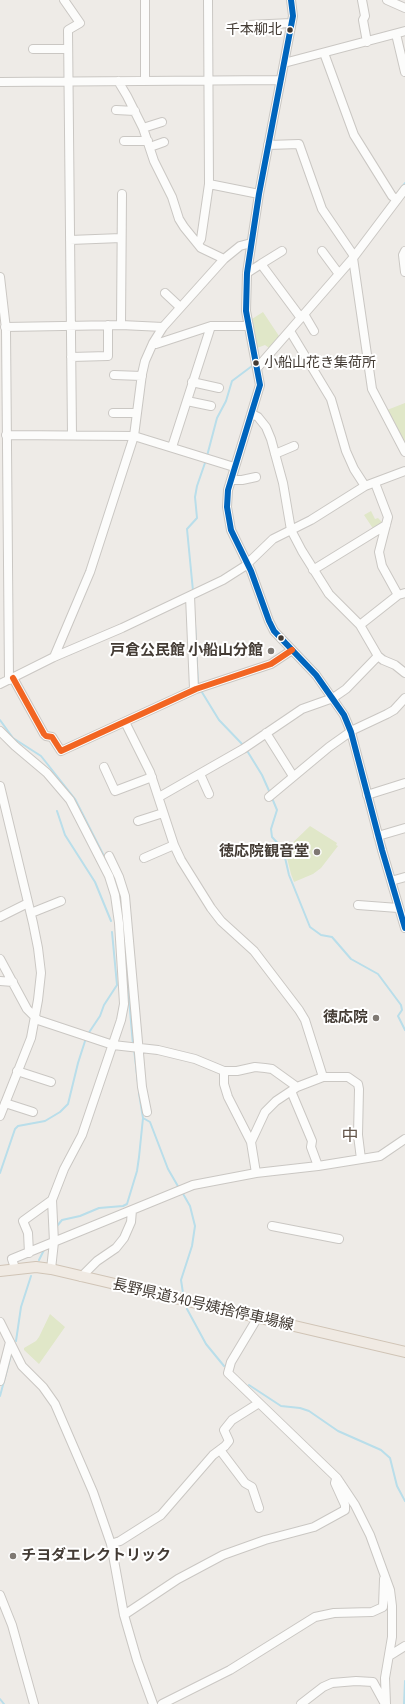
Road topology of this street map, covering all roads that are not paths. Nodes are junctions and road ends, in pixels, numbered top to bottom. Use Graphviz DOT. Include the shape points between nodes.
graph roads {
  1 [pos="64,0"];
  2 [pos="145,0"];
  3 [pos="208,0"];
  4 [pos="291,0"];
  5 [pos="362,0"];
  6 [pos="387,0"];
  7 [pos="405,8"];
  8 [pos="291,23"];
  9 [pos="248,25"];
  10 [pos="405,32"];
  11 [pos="396,34"];
  12 [pos="367,42"];
  13 [pos="33,49"];
  14 [pos="68,49"];
  15 [pos="324,53"];
  16 [pos="284,64"];
  17 [pos="405,72"];
  18 [pos="208,80"];
  19 [pos="281,80"];
  20 [pos="118,81"];
  21 [pos="145,81"];
  22 [pos="0,82"];
  23 [pos="68,82"];
  24 [pos="116,110"];
  25 [pos="135,111"];
  26 [pos="162,122"];
  27 [pos="143,128"];
  28 [pos="124,141"];
  29 [pos="164,142"];
  30 [pos="149,144"];
  31 [pos="268,144"];
  32 [pos="209,184"];
  33 [pos="405,189"];
  34 [pos="122,194"];
  35 [pos="259,194"];
  36 [pos="394,198"];
  37 [pos="121,238"];
  38 [pos="70,240"];
  39 [pos="251,243"];
  40 [pos="198,244"];
  41 [pos="282,251"];
  42 [pos="322,251"];
  43 [pos="405,251"];
  44 [pos="352,256"];
  45 [pos="224,259"];
  46 [pos="261,264"];
  47 [pos="337,272"];
  48 [pos="405,272"];
  49 [pos="247,273"];
  50 [pos="0,277"];
  51 [pos="165,293"];
  52 [pos="180,307"];
  53 [pos="301,315"];
  54 [pos="108,325"];
  55 [pos="121,325"];
  56 [pos="5,326"];
  57 [pos="72,326"];
  58 [pos="211,326"];
  59 [pos="249,326"];
  60 [pos="162,327"];
  61 [pos="290,330"];
  62 [pos="314,331"];
  63 [pos="153,343"];
  64 [pos="72,357"];
  65 [pos="258,367"];
  66 [pos="114,375"];
  67 [pos="142,376"];
  68 [pos="192,382"];
  69 [pos="219,388"];
  70 [pos="187,401"];
  71 [pos="211,406"];
  72 [pos="113,413"];
  73 [pos="137,413"];
  74 [pos="252,414"];
  75 [pos="6,435"];
  76 [pos="72,435"];
  77 [pos="134,436"];
  78 [pos="294,446"];
  79 [pos="172,447"];
  80 [pos="405,452"];
  81 [pos="275,454"];
  82 [pos="234,467"];
  83 [pos="405,471"];
  84 [pos="256,477"];
  85 [pos="231,480"];
  86 [pos="375,484"];
  87 [pos="365,486"];
  88 [pos="386,525"];
  89 [pos="291,530"];
  90 [pos="4,546"];
  91 [pos="247,563"];
  92 [pos="313,570"];
  93 [pos="402,594"];
  94 [pos="190,596"];
  95 [pos="360,624"];
  96 [pos="292,650"];
  97 [pos="378,656"];
  98 [pos="54,657"];
  99 [pos="405,673"];
  100 [pos="11,679"];
  101 [pos="0,684"];
  102 [pos="197,688"];
  103 [pos="334,698"];
  104 [pos="405,698"];
  105 [pos="125,722"];
  106 [pos="0,731"];
  107 [pos="351,732"];
  108 [pos="266,733"];
  109 [pos="104,767"];
  110 [pos="200,774"];
  111 [pos="293,776"];
  112 [pos="152,777"];
  113 [pos="405,783"];
  114 [pos="0,786"];
  115 [pos="209,794"];
  116 [pos="367,795"];
  117 [pos="159,797"];
  118 [pos="269,797"];
  119 [pos="163,813"];
  120 [pos="138,821"];
  121 [pos="405,828"];
  122 [pos="378,836"];
  123 [pos="174,844"];
  124 [pos="109,856"];
  125 [pos="144,858"];
  126 [pos="405,877"];
  127 [pos="391,881"];
  128 [pos="28,902"];
  129 [pos="61,902"];
  130 [pos="358,905"];
  131 [pos="401,912"];
  132 [pos="31,913"];
  133 [pos="0,917"];
  134 [pos="405,928"];
  135 [pos="0,959"];
  136 [pos="0,971"];
  137 [pos="11,979"];
  138 [pos="0,981"];
  139 [pos="35,1019"];
  140 [pos="113,1045"];
  141 [pos="135,1047"];
  142 [pos="17,1070"];
  143 [pos="224,1071"];
  144 [pos="323,1077"];
  145 [pos="52,1082"];
  146 [pos="294,1089"];
  147 [pos="5,1103"];
  148 [pos="33,1112"];
  149 [pos="147,1112"];
  150 [pos="0,1116"];
  151 [pos="405,1139"];
  152 [pos="251,1142"];
  153 [pos="361,1159"];
  154 [pos="318,1166"];
  155 [pos="256,1174"];
  156 [pos="52,1200"];
  157 [pos="132,1210"];
  158 [pos="272,1226"];
  159 [pos="339,1239"];
  160 [pos="54,1242"];
  161 [pos="29,1253"];
  162 [pos="15,1268"];
  163 [pos="51,1270"];
  164 [pos="0,1271"];
  165 [pos="81,1277"];
  166 [pos="256,1317"];
  167 [pos="0,1322"];
  168 [pos="10,1342"];
  169 [pos="405,1352"];
  170 [pos="0,1381"];
  171 [pos="259,1403"];
  172 [pos="220,1450"];
  173 [pos="337,1478"];
  174 [pos="259,1508"];
  175 [pos="111,1544"];
  176 [pos="384,1577"];
  177 [pos="1,1599"];
  178 [pos="124,1615"];
  179 [pos="405,1646"];
  180 [pos="389,1656"];
  181 [pos="34,1704"];
  182 [pos="153,1704"];
  183 [pos="162,1704"];
  184 [pos="300,1704"];
  185 [pos="385,1704"];
  1 -- 14 [label="street" via="80,23 68,30"];
  2 -- 21 [label="street"];
  3 -- 18 [label="street"];
  4 -- 8 [label="street"];
  5 -- 12 [label="street"];
  6 -- 7 [label="street"];
  8 -- 9 [label="street"];
  8 -- 16 [label="street"];
  10 -- 11 [label="street"];
  11 -- 12 [label="street"];
  11 -- 17 [label="street"];
  12 -- 15 [label="street"];
  13 -- 14 [label="street"];
  14 -- 23 [label="street"];
  15 -- 16 [label="street"];
  15 -- 36 [label="street" via="354,135"];
  16 -- 19 [label="street"];
  18 -- 19 [label="street"];
  18 -- 21 [label="street"];
  18 -- 32 [label="street"];
  19 -- 31 [label="street"];
  20 -- 21 [label="street"];
  20 -- 23 [label="street"];
  20 -- 25 [label="street"];
  22 -- 23 [label="street"];
  23 -- 38 [label="street"];
  24 -- 25 [label="street"];
  25 -- 27 [label="street"];
  26 -- 27 [label="street"];
  27 -- 30 [label="street"];
  28 -- 30 [label="street"];
  29 -- 30 [label="street"];
  30 -- 40 [label="street" via="179,219"];
  31 -- 35 [label="street"];
  31 -- 44 [label="street" via="299,144 322,209"];
  32 -- 35 [label="street"];
  32 -- 40 [label="street" via="201,239"];
  33 -- 36 [label="street"];
  34 -- 37 [label="street"];
  35 -- 39 [label="street"];
  36 -- 44 [label="street"];
  37 -- 38 [label="street"];
  37 -- 55 [label="street"];
  38 -- 57 [label="street"];
  39 -- 45 [label="street" via="240,246"];
  39 -- 49 [label="street"];
  40 -- 45 [label="street"];
  41 -- 46 [label="street"];
  42 -- 47 [label="street"];
  43 -- 48 [label="street"];
  44 -- 47 [label="street"];
  44 -- 80 [label="street" via="372,389"];
  45 -- 52 [label="street"];
  46 -- 49 [label="street"];
  46 -- 53 [label="street"];
  47 -- 53 [label="street"];
  49 -- 59 [label="street" via="246,311"];
  50 -- 56 [label="street"];
  51 -- 52 [label="street"];
  52 -- 60 [label="street"];
  53 -- 61 [label="street"];
  53 -- 62 [label="street"];
  54 -- 55 [label="street"];
  54 -- 57 [label="street"];
  54 -- 64 [label="street" via="108,356"];
  55 -- 60 [label="street"];
  56 -- 57 [label="street"];
  56 -- 75 [label="street"];
  57 -- 64 [label="street"];
  58 -- 59 [label="street"];
  58 -- 63 [label="street"];
  58 -- 68 [label="street"];
  59 -- 65 [label="street"];
  60 -- 63 [label="street"];
  61 -- 65 [label="street"];
  61 -- 87 [label="street" via="330,398 346,451"];
  63 -- 67 [label="street"];
  64 -- 76 [label="street"];
  65 -- 74 [label="street" via="260,385"];
  66 -- 67 [label="street"];
  67 -- 73 [label="street"];
  68 -- 69 [label="street"];
  68 -- 70 [label="street"];
  70 -- 71 [label="street"];
  70 -- 79 [label="street"];
  72 -- 73 [label="street"];
  73 -- 77 [label="street"];
  74 -- 81 [label="street" via="266,427"];
  74 -- 82 [label="street"];
  75 -- 76 [label="street"];
  75 -- 90 [label="street"];
  76 -- 77 [label="street"];
  77 -- 79 [label="street"];
  77 -- 98 [label="street" via="90,572"];
  78 -- 81 [label="street"];
  79 -- 82 [label="street"];
  81 -- 89 [label="street"];
  82 -- 85 [label="street"];
  83 -- 86 [label="street"];
  84 -- 85 [label="street"];
  85 -- 91 [label="street" via="227,508 231,530"];
  86 -- 87 [label="street"];
  86 -- 88 [label="street" via="388,517"];
  87 -- 89 [label="street"];
  88 -- 92 [label="street"];
  88 -- 93 [label="street" via="379,552 382,566"];
  89 -- 91 [label="street" via="273,539"];
  89 -- 92 [label="street"];
  90 -- 100 [label="street"];
  91 -- 94 [label="street" via="223,580"];
  91 -- 96 [label="street" via="274,631"];
  92 -- 95 [label="street" via="329,594"];
  93 -- 95 [label="street"];
  94 -- 98 [label="street"];
  94 -- 102 [label="street"];
  95 -- 97 [label="street"];
  96 -- 102 [label="street" via="271,664"];
  96 -- 103 [label="street"];
  97 -- 99 [label="street"];
  97 -- 103 [label="street"];
  98 -- 100 [label="street"];
  100 -- 101 [label="street"];
  100 -- 105 [label="street" via="44,734 52,737 61,751"];
  102 -- 105 [label="street"];
  103 -- 107 [label="street"];
  103 -- 108 [label="street" via="302,709"];
  104 -- 107 [label="street" via="394,710"];
  105 -- 112 [label="street"];
  106 -- 140 [label="street" via="47,773 70,800 109,876 118,911 124,987 121,1020"];
  107 -- 111 [label="street"];
  107 -- 116 [label="street"];
  108 -- 110 [label="street"];
  108 -- 111 [label="street"];
  109 -- 112 [label="street" via="116,791"];
  110 -- 115 [label="street"];
  110 -- 117 [label="street"];
  111 -- 118 [label="street"];
  112 -- 117 [label="street"];
  113 -- 116 [label="street"];
  114 -- 128 [label="street"];
  116 -- 122 [label="street"];
  117 -- 119 [label="street"];
  119 -- 120 [label="street"];
  119 -- 123 [label="street"];
  121 -- 122 [label="street"];
  122 -- 127 [label="street"];
  123 -- 125 [label="street"];
  123 -- 144 [label="street" via="211,908 254,951 299,1010 305,1020"];
  124 -- 141 [label="street" via="125,896"];
  126 -- 127 [label="street"];
  127 -- 131 [label="street"];
  128 -- 132 [label="street"];
  128 -- 133 [label="street"];
  129 -- 132 [label="street"];
  130 -- 131 [label="street"];
  131 -- 134 [label="street"];
  132 -- 139 [label="street" via="41,973"];
  135 -- 137 [label="street"];
  136 -- 137 [label="street"];
  137 -- 138 [label="street"];
  137 -- 139 [label="street"];
  139 -- 140 [label="street"];
  139 -- 142 [label="street" via="31,1038"];
  140 -- 141 [label="street"];
  140 -- 156 [label="street" via="82,1135 64,1169"];
  141 -- 143 [label="street" via="195,1059"];
  141 -- 149 [label="street"];
  142 -- 145 [label="street"];
  142 -- 147 [label="street"];
  143 -- 146 [label="street" via="265,1068 272,1070"];
  143 -- 152 [label="street" via="224,1084 228,1096"];
  144 -- 146 [label="street"];
  144 -- 153 [label="street" via="348,1077 358,1084 358,1135"];
  146 -- 152 [label="street" via="265,1112"];
  146 -- 154 [label="street" via="312,1140"];
  147 -- 148 [label="street"];
  147 -- 150 [label="street"];
  151 -- 153 [label="street" via="380,1156"];
  152 -- 155 [label="street"];
  153 -- 154 [label="street"];
  154 -- 155 [label="street"];
  155 -- 157 [label="street" via="204,1182"];
  156 -- 160 [label="street"];
  156 -- 161 [label="street" via="23,1221 28,1233"];
  157 -- 160 [label="street"];
  157 -- 165 [label="street" via="129,1230 119,1245"];
  158 -- 159 [label="street"];
  160 -- 161 [label="street"];
  160 -- 163 [label="street"];
  161 -- 162 [label="street" via="12,1259"];
  162 -- 163 [label="main road, 長野県道340号姨捨停車場線"];
  162 -- 164 [label="main road, 長野県道340号姨捨停車場線"];
  163 -- 165 [label="main road, 長野県道340号姨捨停車場線"];
  165 -- 166 [label="main road, 長野県道340号姨捨停車場線"];
  166 -- 169 [label="main road, 長野県道340号姨捨停車場線"];
  166 -- 171 [label="street" via="231,1362 228,1373"];
  167 -- 168 [label="street"];
  168 -- 170 [label="street"];
  168 -- 175 [label="street" via="22,1366 55,1404 93,1492"];
  171 -- 172 [label="street" via="232,1420 224,1430 229,1441"];
  171 -- 173 [label="street"];
  172 -- 174 [label="street" via="245,1483 252,1487"];
  172 -- 175 [label="street" via="196,1472 161,1514 120,1541"];
  173 -- 176 [label="street" via="355,1505 370,1536"];
  173 -- 178 [label="street" via="334,1483 345,1510 314,1527 223,1555 178,1579"];
  175 -- 178 [label="street"];
  176 -- 180 [label="street" via="390,1590 392,1606"];
  176 -- 183 [label="street" via="383,1607 372,1612 334,1613 315,1618 230,1670"];
  177 -- 181 [label="street" via="12,1625"];
  178 -- 182 [label="street"];
  179 -- 180 [label="street"];
  180 -- 185 [label="street" via="385,1678"];
  184 -- 185 [label="street" via="323,1687 356,1681 373,1682"];
}
